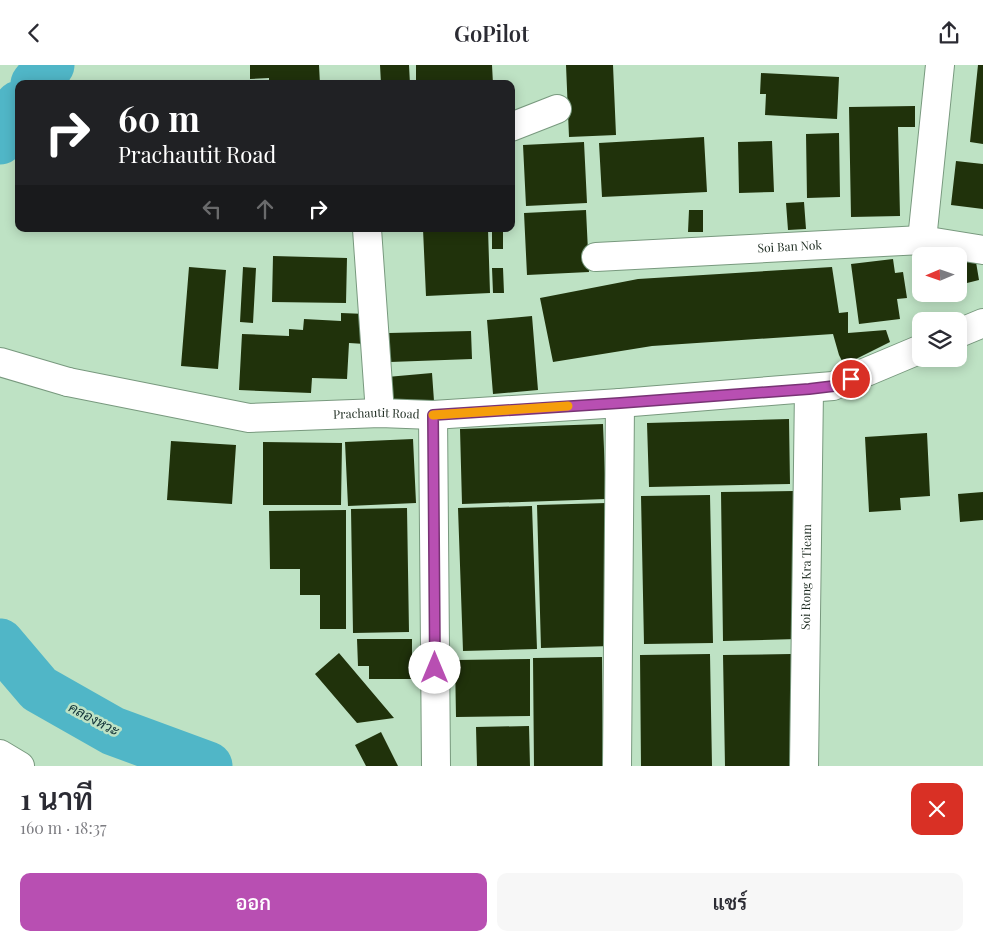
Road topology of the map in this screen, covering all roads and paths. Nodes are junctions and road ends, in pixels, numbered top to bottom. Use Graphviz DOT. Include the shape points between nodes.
graph roads {
  1 [pos="940,65"];
  2 [pos="556,109"];
  3 [pos="515,125"];
  4 [pos="367,232"];
  5 [pos="922,240"];
  6 [pos="983,250"];
  7 [pos="596,257"];
  8 [pos="983,323"];
  9 [pos="967,330"];
  10 [pos="912,353"];
  11 [pos="0,361"];
  12 [pos="809,389"];
  13 [pos="620,403"];
  14 [pos="380,413"];
  15 [pos="433,415"];
  16 [pos="0,754"];
  17 [pos="20,766"];
  18 [pos="436,766"];
  19 [pos="617,766"];
  20 [pos="804,766"];
  1 -- 5 [label="street"];
  2 -- 3 [label="street"];
  4 -- 14 [label="street"];
  5 -- 6 [label="street, Soi Ban Nok"];
  5 -- 7 [label="street, Soi Ban Nok"];
  8 -- 9 [label="street"];
  10 -- 12 [label="street, Prachautit Road" via="834,386"];
  11 -- 14 [label="street, Prachautit Road" via="68,382 249,419"];
  12 -- 13 [label="street, Prachautit Road"];
  12 -- 20 [label="street, Soi Rong Kra Tieam"];
  13 -- 15 [label="street, Prachautit Road"];
  13 -- 19 [label="street"];
  14 -- 15 [label="street, Prachautit Road"];
  15 -- 18 [label="street"];
  16 -- 17 [label="street"];
}
